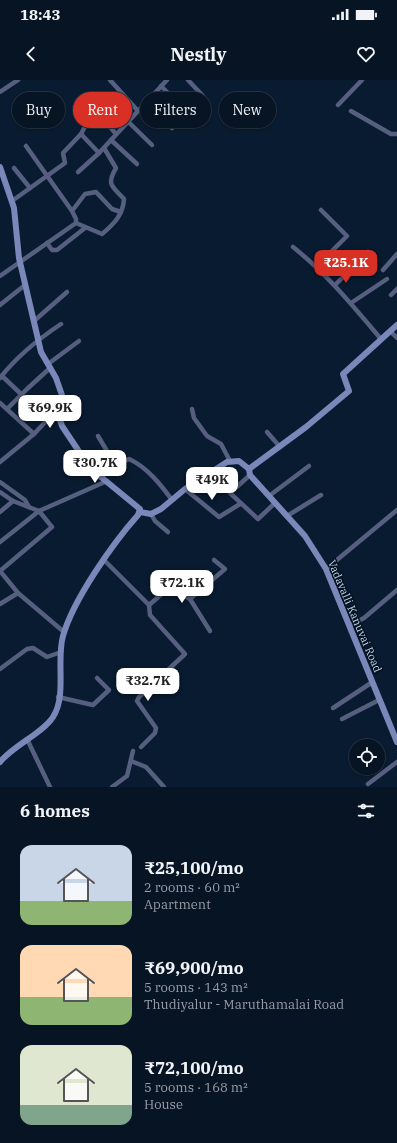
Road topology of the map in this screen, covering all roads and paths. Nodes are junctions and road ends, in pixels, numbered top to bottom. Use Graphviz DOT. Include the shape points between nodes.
graph roads {
  1 [pos="18,80"];
  2 [pos="111,80"];
  3 [pos="188,80"];
  4 [pos="362,80"];
  5 [pos="163,83"];
  6 [pos="0,92"];
  7 [pos="155,92"];
  8 [pos="170,92"];
  9 [pos="198,92"];
  10 [pos="338,105"];
  11 [pos="140,109"];
  12 [pos="138,111"];
  13 [pos="351,111"];
  14 [pos="132,118"];
  15 [pos="132,126"];
  16 [pos="122,128"];
  17 [pos="81,134"];
  18 [pos="116,134"];
  19 [pos="397,134"];
  20 [pos="111,140"];
  21 [pos="152,145"];
  22 [pos="26,146"];
  23 [pos="104,148"];
  24 [pos="98,153"];
  25 [pos="137,164"];
  26 [pos="0,167"];
  27 [pos="14,168"];
  28 [pos="78,172"];
  29 [pos="48,175"];
  30 [pos="30,188"];
  31 [pos="12,201"];
  32 [pos="322,210"];
  33 [pos="72,211"];
  34 [pos="121,212"];
  35 [pos="76,222"];
  36 [pos="85,228"];
  37 [pos="47,244"];
  38 [pos="293,247"];
  39 [pos="368,252"];
  40 [pos="397,254"];
  41 [pos="20,263"];
  42 [pos="317,266"];
  43 [pos="383,270"];
  44 [pos="0,276"];
  45 [pos="387,279"];
  46 [pos="25,285"];
  47 [pos="335,285"];
  48 [pos="397,289"];
  49 [pos="67,292"];
  50 [pos="391,295"];
  51 [pos="0,303"];
  52 [pos="351,303"];
  53 [pos="34,321"];
  54 [pos="61,324"];
  55 [pos="397,325"];
  56 [pos="390,331"];
  57 [pos="397,338"];
  58 [pos="381,339"];
  59 [pos="38,340"];
  60 [pos="79,341"];
  61 [pos="49,366"];
  62 [pos="1,377"];
  63 [pos="21,394"];
  64 [pos="64,401"];
  65 [pos="0,403"];
  66 [pos="192,408"];
  67 [pos="7,409"];
  68 [pos="267,432"];
  69 [pos="34,434"];
  70 [pos="98,436"];
  71 [pos="280,447"];
  72 [pos="230,461"];
  73 [pos="0,462"];
  74 [pos="309,466"];
  75 [pos="113,467"];
  76 [pos="250,472"];
  77 [pos="101,477"];
  78 [pos="0,482"];
  79 [pos="107,482"];
  80 [pos="185,489"];
  81 [pos="0,492"];
  82 [pos="321,495"];
  83 [pos="269,496"];
  84 [pos="172,500"];
  85 [pos="13,501"];
  86 [pos="275,503"];
  87 [pos="240,504"];
  88 [pos="29,507"];
  89 [pos="397,510"];
  90 [pos="39,511"];
  91 [pos="0,512"];
  92 [pos="140,512"];
  93 [pos="150,514"];
  94 [pos="287,516"];
  95 [pos="168,532"];
  96 [pos="0,542"];
  97 [pos="104,560"];
  98 [pos="214,560"];
  99 [pos="326,569"];
  100 [pos="0,571"];
  101 [pos="156,578"];
  102 [pos="169,588"];
  103 [pos="397,590"];
  104 [pos="18,593"];
  105 [pos="190,599"];
  106 [pos="0,604"];
  107 [pos="149,605"];
  108 [pos="350,625"];
  109 [pos="210,631"];
  110 [pos="64,632"];
  111 [pos="61,652"];
  112 [pos="0,669"];
  113 [pos="97,678"];
  114 [pos="371,683"];
  115 [pos="58,697"];
  116 [pos="379,700"];
  117 [pos="332,708"];
  118 [pos="342,719"];
  119 [pos="396,738"];
  120 [pos="27,739"];
  121 [pos="141,747"];
  122 [pos="133,751"];
  123 [pos="131,761"];
  124 [pos="0,762"];
  125 [pos="397,762"];
  126 [pos="368,784"];
  127 [pos="50,787"];
  128 [pos="112,787"];
  129 [pos="164,787"];
  1 -- 6 [label="street"];
  2 -- 12 [label="street"];
  3 -- 9 [label="street"];
  4 -- 10 [label="street"];
  5 -- 7 [label="street"];
  5 -- 8 [label="street"];
  11 -- 12 [label="street"];
  12 -- 14 [label="street"];
  13 -- 19 [label="street" via="391,134"];
  15 -- 21 [label="street"];
  16 -- 18 [label="street"];
  17 -- 18 [label="street" via="93,112 97,111"];
  17 -- 24 [label="street"];
  17 -- 29 [label="street" via="62,153 65,163"];
  18 -- 20 [label="street"];
  20 -- 23 [label="street"];
  20 -- 25 [label="street"];
  22 -- 29 [label="street"];
  23 -- 24 [label="street"];
  23 -- 34 [label="street" via="116,168 110,179 111,185 124,199"];
  24 -- 28 [label="street"];
  26 -- 31 [label="main road"];
  27 -- 30 [label="street"];
  29 -- 30 [label="street"];
  29 -- 33 [label="street"];
  30 -- 31 [label="street"];
  31 -- 41 [label="main road"];
  32 -- 42 [label="street" via="347,236"];
  33 -- 34 [label="street" via="85,194 96,192 112,209"];
  33 -- 35 [label="street"];
  34 -- 36 [label="street" via="116,223 102,234"];
  35 -- 36 [label="street"];
  35 -- 37 [label="street"];
  36 -- 37 [label="street" via="57,250 52,250"];
  37 -- 41 [label="street"];
  38 -- 42 [label="street"];
  39 -- 47 [label="street"];
  40 -- 43 [label="street"];
  41 -- 44 [label="street"];
  41 -- 46 [label="main road"];
  42 -- 47 [label="street"];
  45 -- 52 [label="street"];
  46 -- 51 [label="street"];
  46 -- 53 [label="main road"];
  47 -- 52 [label="street"];
  48 -- 50 [label="street"];
  49 -- 53 [label="street"];
  52 -- 58 [label="street"];
  53 -- 59 [label="main road"];
  54 -- 59 [label="street"];
  55 -- 56 [label="main road"];
  56 -- 57 [label="street"];
  56 -- 58 [label="main road"];
  58 -- 71 [label="main road" via="343,374 349,391"];
  59 -- 61 [label="main road"];
  59 -- 62 [label="street" via="14,360"];
  60 -- 61 [label="street"];
  61 -- 63 [label="street"];
  61 -- 64 [label="main road"];
  62 -- 63 [label="street"];
  63 -- 67 [label="street"];
  64 -- 69 [label="street"];
  64 -- 77 [label="main road" via="60,420 62,426 90,468"];
  65 -- 67 [label="street"];
  66 -- 72 [label="street" via="194,418 207,436 221,444"];
  67 -- 69 [label="street"];
  68 -- 71 [label="street"];
  69 -- 73 [label="street"];
  70 -- 75 [label="street" via="110,456"];
  71 -- 76 [label="main road"];
  72 -- 76 [label="main road" via="239,461"];
  72 -- 80 [label="main road"];
  74 -- 83 [label="street"];
  75 -- 77 [label="street"];
  75 -- 84 [label="street" via="129,460 134,462 160,484"];
  76 -- 83 [label="main road, Vadavalli Kanuvai Road"];
  76 -- 87 [label="street" via="230,492"];
  77 -- 79 [label="main road"];
  78 -- 88 [label="street" via="25,500"];
  79 -- 90 [label="street"];
  79 -- 92 [label="main road" via="138,507"];
  80 -- 84 [label="main road"];
  80 -- 87 [label="street" via="218,517"];
  81 -- 85 [label="street"];
  82 -- 94 [label="street"];
  83 -- 86 [label="main road, Vadavalli Kanuvai Road"];
  84 -- 93 [label="main road"];
  85 -- 88 [label="street"];
  85 -- 91 [label="street"];
  86 -- 87 [label="street" via="258,519"];
  86 -- 94 [label="main road, Vadavalli Kanuvai Road"];
  88 -- 90 [label="street"];
  89 -- 99 [label="street"];
  90 -- 96 [label="street"];
  90 -- 100 [label="street" via="52,527"];
  92 -- 93 [label="main road"];
  92 -- 97 [label="main road"];
  93 -- 95 [label="street"];
  94 -- 99 [label="main road, Vadavalli Kanuvai Road" via="305,536"];
  97 -- 107 [label="street"];
  97 -- 110 [label="main road" via="80,598"];
  98 -- 105 [label="street" via="225,569"];
  99 -- 108 [label="main road, Vadavalli Kanuvai Road"];
  100 -- 104 [label="street"];
  101 -- 102 [label="street"];
  102 -- 105 [label="street"];
  102 -- 107 [label="street"];
  103 -- 108 [label="street" via="364,618"];
  104 -- 106 [label="street"];
  104 -- 110 [label="street"];
  105 -- 109 [label="street"];
  107 -- 121 [label="street" via="150,615 185,654 139,697 138,701 156,728 155,733"];
  108 -- 114 [label="main road, Vadavalli Kanuvai Road"];
  110 -- 111 [label="main road"];
  111 -- 112 [label="street" via="47,656 33,648 27,649"];
  111 -- 115 [label="main road"];
  113 -- 115 [label="street" via="109,690 93,705"];
  114 -- 116 [label="main road, Vadavalli Kanuvai Road"];
  114 -- 117 [label="street"];
  115 -- 120 [label="main road" via="54,716"];
  116 -- 118 [label="street"];
  116 -- 119 [label="main road, Vadavalli Kanuvai Road"];
  120 -- 124 [label="main road"];
  120 -- 127 [label="street"];
  122 -- 123 [label="street"];
  123 -- 128 [label="street" via="127,776"];
  123 -- 129 [label="street" via="146,767"];
  125 -- 126 [label="street"];
}
